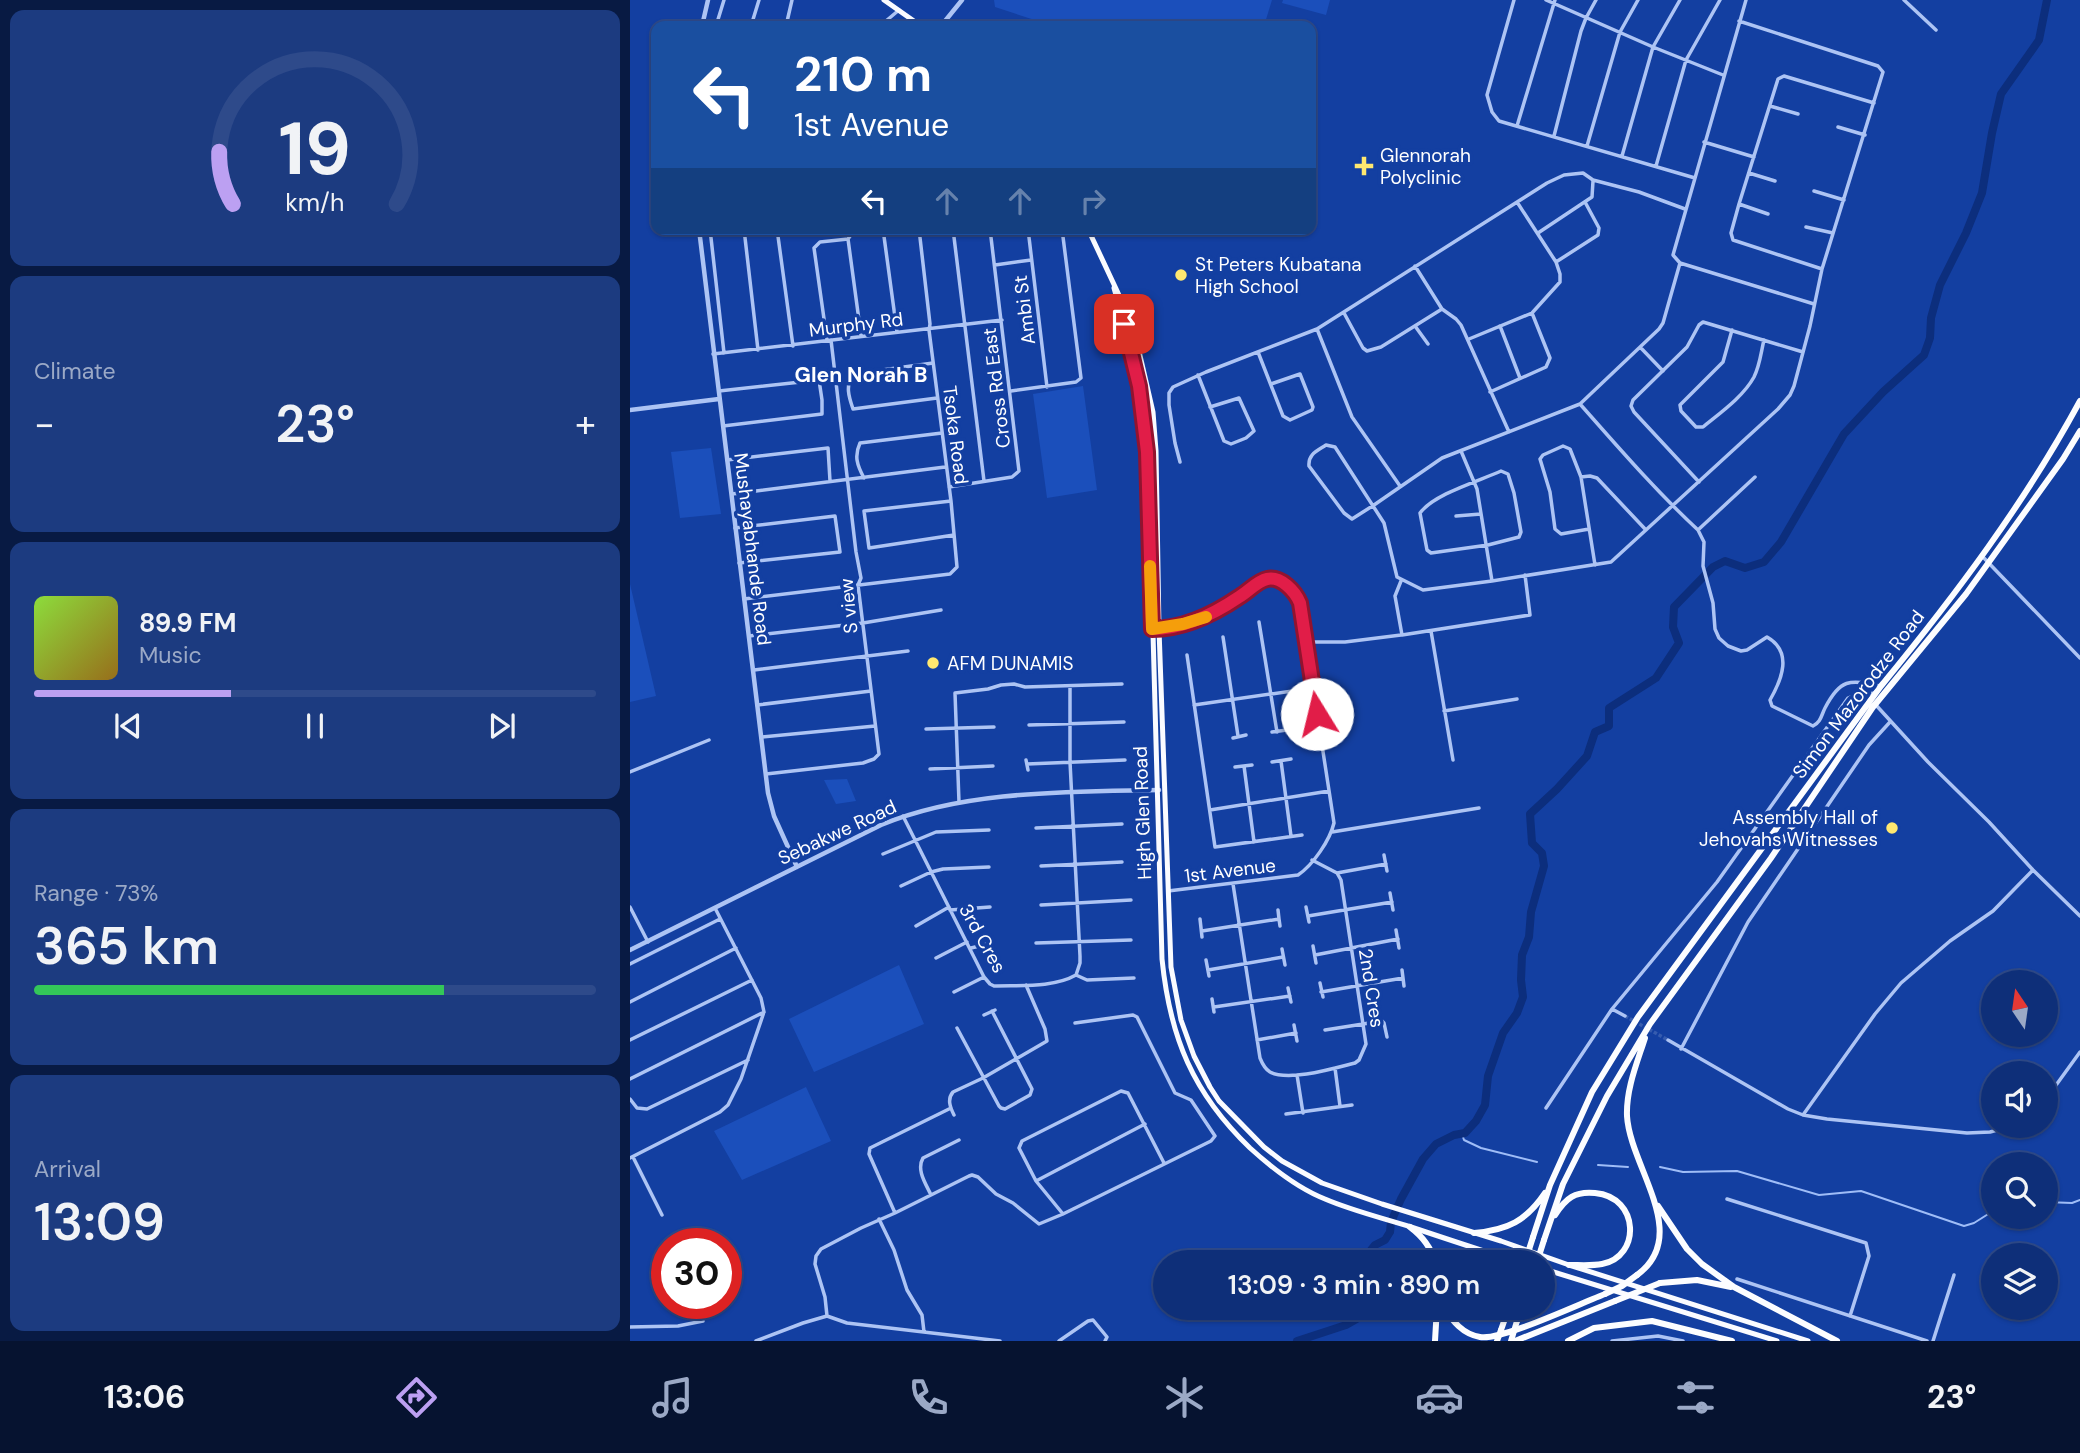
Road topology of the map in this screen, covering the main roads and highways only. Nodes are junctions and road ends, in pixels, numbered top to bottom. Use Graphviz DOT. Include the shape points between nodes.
graph roads {
  1 [pos="884,0"];
  2 [pos="914,21"];
  3 [pos="1091,235"];
  4 [pos="2080,401"];
  5 [pos="2080,431"];
  6 [pos="1156,629"];
  7 [pos="1650,1024"];
  8 [pos="1550,1185"];
  9 [pos="1653,1198"];
  10 [pos="1550,1223"];
  11 [pos="1410,1227"];
  12 [pos="1474,1233"];
  13 [pos="1430,1250"];
  14 [pos="1481,1250"];
  15 [pos="1528,1250"];
  16 [pos="1541,1250"];
  17 [pos="1569,1265"];
  18 [pos="1555,1272"];
  19 [pos="1734,1287"];
  20 [pos="1555,1314"];
  21 [pos="1436,1320"];
  22 [pos="1452,1320"];
  23 [pos="1505,1320"];
  24 [pos="1517,1320"];
  25 [pos="1540,1320"];
  26 [pos="1435,1341"];
  27 [pos="1497,1341"];
  28 [pos="1513,1341"];
  29 [pos="1568,1341"];
  30 [pos="1732,1341"];
  31 [pos="1777,1341"];
  32 [pos="1808,1341"];
  33 [pos="1837,1341"];
  1 -- 2 [label="main road"];
  3 -- 6 [label="main road, High Glen Road" via="1110,275 1131,348 1143,414"];
  4 -- 8 [label="highway, Simon Mazorodze Road" via="1982,556 1638,1017 1592,1092"];
  5 -- 7 [label="highway, Simon Mazorodze Road" via="1988,564 1875,704 1771,858"];
  6 -- 11 [label="main road, High Glen Road" via="1163,973 1174,1027 1194,1078 1236,1134 1278,1172 1323,1199"];
  6 -- 12 [label="main road, High Glen Road" via="1171,967 1176,1002 1209,1087 1282,1161 1322,1183"];
  7 -- 9 [label="highway" via="1631,1078 1627,1115 1632,1146"];
  7 -- 10 [label="highway, Simon Mazorodze Road" via="1607,1096 1563,1184"];
  8 -- 12 [label="highway" via="1516,1223"];
  8 -- 15 [label="highway, Simon Mazorodze Road, bridge"];
  9 -- 19 [label="highway" via="1687,1249"];
  9 -- 20 [label="highway, bridge" via="1659,1244 1647,1268 1622,1286"];
  10 -- 16 [label="highway, Simon Mazorodze Road, bridge"];
  10 -- 17 [label="highway" via="1565,1200 1583,1192 1602,1194 1623,1205 1630,1227 1621,1254 1605,1264"];
  11 -- 13 [label="highway"];
  11 -- 14 [label="main road, High Glen Road"];
  12 -- 17 [label="main road, High Glen Road"];
  17 -- 32 [label="main road, High Glen Road"];
  18 -- 31 [label="main road"];
  19 -- 28 [label="highway, bridge" via="1697,1280 1660,1283"];
  19 -- 33 [label="highway"];
  21 -- 26 [label="highway"];
  22 -- 25 [label="highway, bridge" via="1459,1329 1482,1338"];
  23 -- 27 [label="highway, bridge"];
  24 -- 28 [label="highway, bridge"];
  29 -- 30 [label="highway" via="1594,1328 1652,1321"];
}
